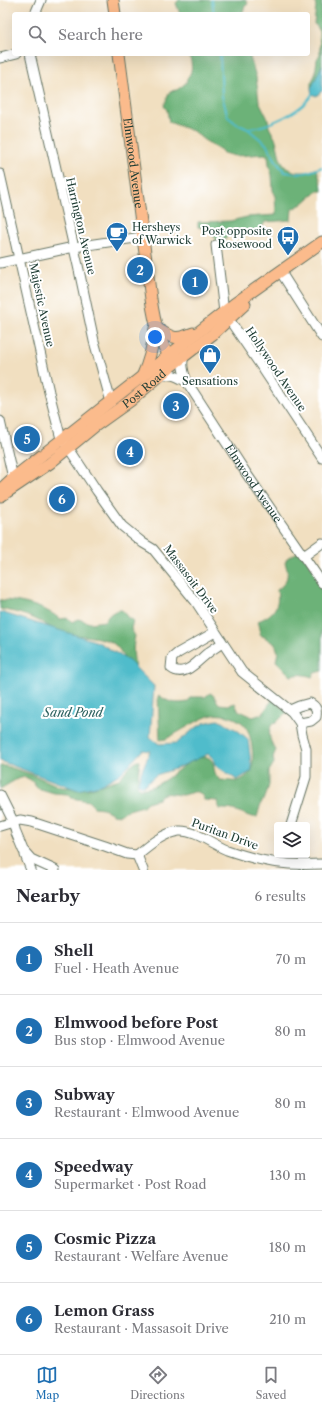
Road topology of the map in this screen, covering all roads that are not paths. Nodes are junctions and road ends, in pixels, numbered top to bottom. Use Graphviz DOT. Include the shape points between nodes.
graph roads {
  1 [pos="42,0"];
  2 [pos="113,0"];
  3 [pos="36,12"];
  4 [pos="114,12"];
  5 [pos="12,55"];
  6 [pos="30,56"];
  7 [pos="119,56"];
  8 [pos="0,58"];
  9 [pos="0,174"];
  10 [pos="142,237"];
  11 [pos="322,242"];
  12 [pos="216,245"];
  13 [pos="74,247"];
  14 [pos="19,259"];
  15 [pos="0,263"];
  16 [pos="280,271"];
  17 [pos="226,316"];
  18 [pos="156,328"];
  19 [pos="203,329"];
  20 [pos="322,337"];
  21 [pos="184,356"];
  22 [pos="172,360"];
  23 [pos="158,376"];
  24 [pos="141,378"];
  25 [pos="187,382"];
  26 [pos="111,402"];
  27 [pos="0,421"];
  28 [pos="66,444"];
  29 [pos="322,458"];
  30 [pos="15,482"];
  31 [pos="0,490"];
  32 [pos="0,496"];
  33 [pos="322,543"];
  34 [pos="304,556"];
  35 [pos="322,583"];
  36 [pos="215,632"];
  37 [pos="222,643"];
  38 [pos="290,710"];
  39 [pos="300,722"];
  40 [pos="0,795"];
  41 [pos="12,821"];
  42 [pos="292,822"];
  43 [pos="0,826"];
  44 [pos="23,850"];
  45 [pos="137,855"];
  46 [pos="285,859"];
  47 [pos="322,864"];
  48 [pos="31,870"];
  49 [pos="55,870"];
  50 [pos="143,870"];
  1 -- 3 [label="street"];
  2 -- 4 [label="main road"];
  5 -- 8 [label="street"];
  6 -- 13 [label="street, Harrington Avenue"];
  7 -- 10 [label="main road, Elmwood Avenue"];
  9 -- 14 [label="street, Majestic Avenue"];
  10 -- 13 [label="street"];
  10 -- 18 [label="main road, Elmwood Avenue"];
  11 -- 16 [label="main road, Post Road"];
  12 -- 17 [label="street"];
  13 -- 14 [label="street"];
  13 -- 26 [label="street, Harrington Avenue" via="94,341"];
  14 -- 15 [label="street"];
  14 -- 28 [label="street, Majestic Avenue" via="49,392 60,435"];
  16 -- 17 [label="main road, Post Road"];
  16 -- 20 [label="street"];
  17 -- 19 [label="main road, Post Road"];
  17 -- 21 [label="main road, Post Road" via="213,334"];
  17 -- 29 [label="street, Hollywood Avenue"];
  18 -- 19 [label="main road" via="176,338"];
  18 -- 22 [label="main road, Elmwood Avenue"];
  18 -- 24 [label="main road"];
  19 -- 22 [label="main road, Post Road"];
  21 -- 22 [label="main road, Post Road"];
  21 -- 25 [label="street, Elmwood Avenue" via="183,372"];
  22 -- 23 [label="main road, Post Road"];
  22 -- 24 [label="main road, Post Road"];
  23 -- 25 [label="street" via="168,374"];
  23 -- 28 [label="main road, Post Road" via="130,401"];
  24 -- 26 [label="main road, Post Road"];
  25 -- 34 [label="street, Elmwood Avenue"];
  26 -- 28 [label="main road, Post Road"];
  27 -- 30 [label="street"];
  28 -- 30 [label="main road, Post Road"];
  28 -- 36 [label="street, Massasoit Drive" via="122,526 153,549 168,566"];
  30 -- 31 [label="main road, Post Road"];
  30 -- 32 [label="main road, Post Road"];
  33 -- 34 [label="street"];
  34 -- 35 [label="street, Elmwood Avenue"];
  36 -- 37 [label="street, Massasoit Drive"];
  36 -- 37 [label="street" via="178,652 172,658 171,668 182,672 188,670"];
  37 -- 38 [label="street, Massasoit Drive" via="242,672"];
  38 -- 39 [label="street, Massasoit Drive"];
  38 -- 39 [label="street" via="310,703 315,706 316,718"];
  39 -- 42 [label="street, Massasoit Drive" via="306,749 306,777"];
  40 -- 41 [label="street"];
  41 -- 43 [label="street"];
  41 -- 44 [label="street"];
  41 -- 45 [label="street" via="32,822 127,854"];
  44 -- 48 [label="street"];
  44 -- 49 [label="street" via="31,859"];
  45 -- 46 [label="street, Puritan Drive" via="168,833 180,831 194,834 250,858 275,863"];
  45 -- 50 [label="street"];
  46 -- 47 [label="street, Puritan Drive" via="297,865"];
}
